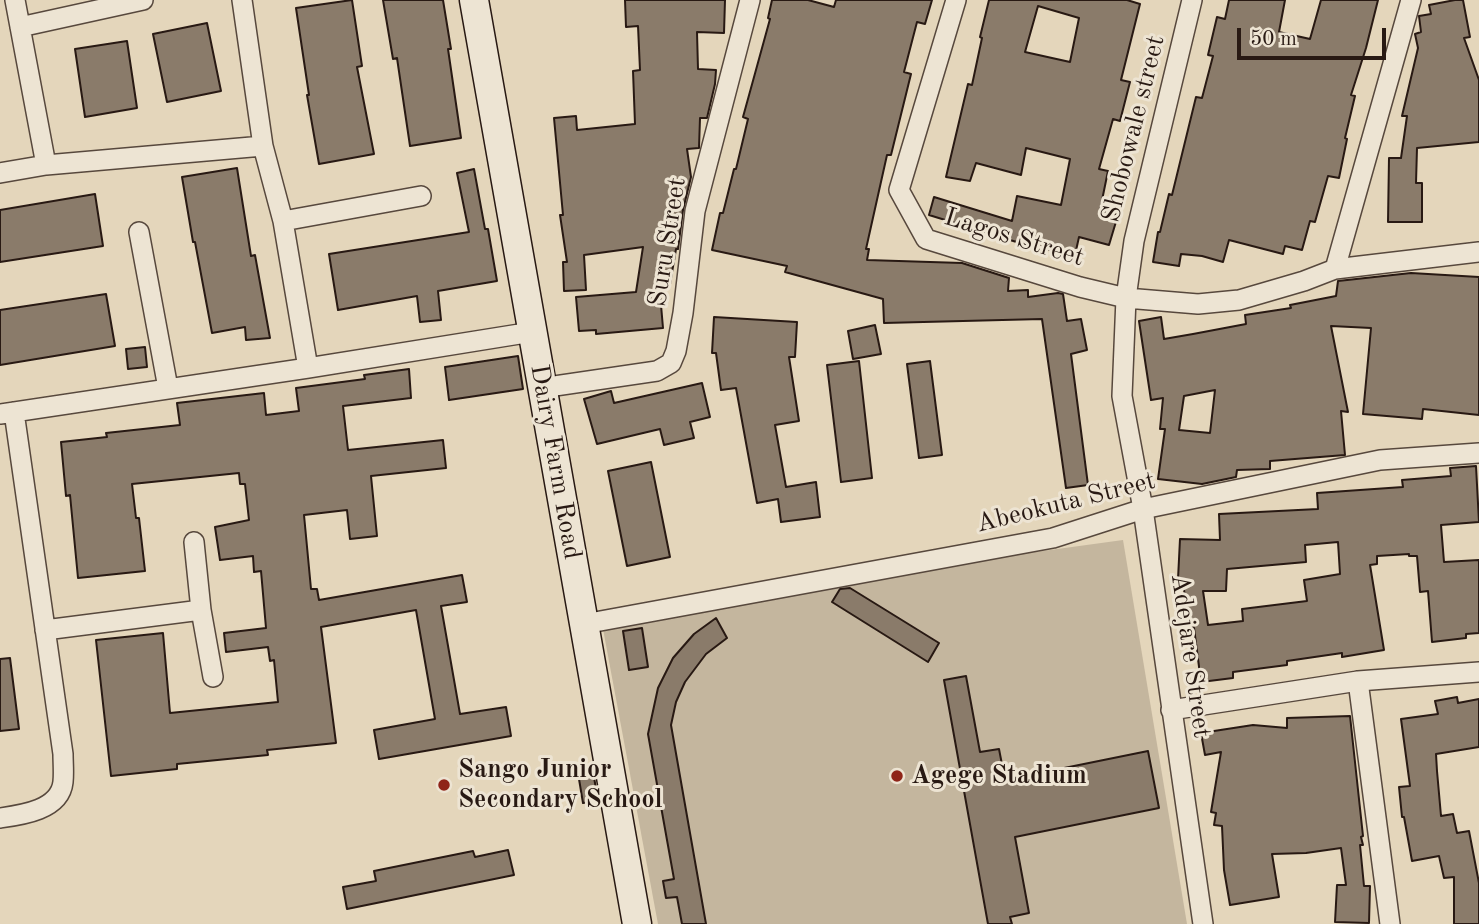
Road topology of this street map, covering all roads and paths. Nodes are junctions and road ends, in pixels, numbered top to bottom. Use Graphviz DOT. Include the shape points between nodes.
graph roads {
  1 [pos="15,0"];
  2 [pos="143,0"];
  3 [pos="242,0"];
  4 [pos="474,0"];
  5 [pos="750,0"];
  6 [pos="956,0"];
  7 [pos="1192,0"];
  8 [pos="1411,0"];
  9 [pos="20,27"];
  10 [pos="263,146"];
  11 [pos="46,165"];
  12 [pos="0,173"];
  13 [pos="421,196"];
  14 [pos="283,221"];
  15 [pos="139,232"];
  16 [pos="1479,252"];
  17 [pos="1335,270"];
  18 [pos="1126,298"];
  19 [pos="532,332"];
  20 [pos="308,368"];
  21 [pos="168,388"];
  22 [pos="541,388"];
  23 [pos="1122,396"];
  24 [pos="7,413"];
  25 [pos="1479,453"];
  26 [pos="1143,509"];
  27 [pos="194,542"];
  28 [pos="201,610"];
  29 [pos="584,625"];
  30 [pos="45,630"];
  31 [pos="1479,671"];
  32 [pos="213,677"];
  33 [pos="1358,681"];
  34 [pos="1171,710"];
  35 [pos="0,818"];
  36 [pos="638,924"];
  37 [pos="1203,924"];
  38 [pos="1390,924"];
  1 -- 9 [label="street"];
  2 -- 9 [label="street"];
  3 -- 10 [label="street"];
  4 -- 19 [label="main road, Dairy Farm Road"];
  5 -- 22 [label="street, Suru Street" via="695,211 683,313 671,363 657,371"];
  6 -- 18 [label="street, Lagos Street" via="899,190 926,239"];
  7 -- 18 [label="street, Shobowale street" via="1133,241"];
  8 -- 17 [label="street"];
  9 -- 11 [label="street"];
  10 -- 11 [label="street"];
  10 -- 14 [label="street"];
  11 -- 12 [label="street"];
  13 -- 14 [label="street"];
  14 -- 20 [label="street"];
  15 -- 21 [label="street"];
  16 -- 17 [label="street, Lagos Street"];
  17 -- 18 [label="street, Lagos Street" via="1239,300 1198,304"];
  18 -- 23 [label="street, Shobowale street"];
  19 -- 20 [label="street"];
  19 -- 22 [label="main road, Dairy Farm Road"];
  20 -- 21 [label="street"];
  21 -- 24 [label="street"];
  22 -- 29 [label="main road, Dairy Farm Road"];
  23 -- 26 [label="street, Adejare Street"];
  24 -- 30 [label="street"];
  25 -- 26 [label="street, Abeokuta Street" via="1380,460"];
  26 -- 29 [label="street, Abeokuta Street" via="1054,538"];
  26 -- 34 [label="street, Adejare Street"];
  27 -- 28 [label="street"];
  28 -- 30 [label="street"];
  28 -- 32 [label="street"];
  29 -- 36 [label="main road, Dairy Farm Road"];
  30 -- 35 [label="street" via="63,754 63,785 57,799 45,806"];
  31 -- 33 [label="street"];
  33 -- 34 [label="street"];
  33 -- 38 [label="street"];
  34 -- 37 [label="street, Adejare Street"];
}
